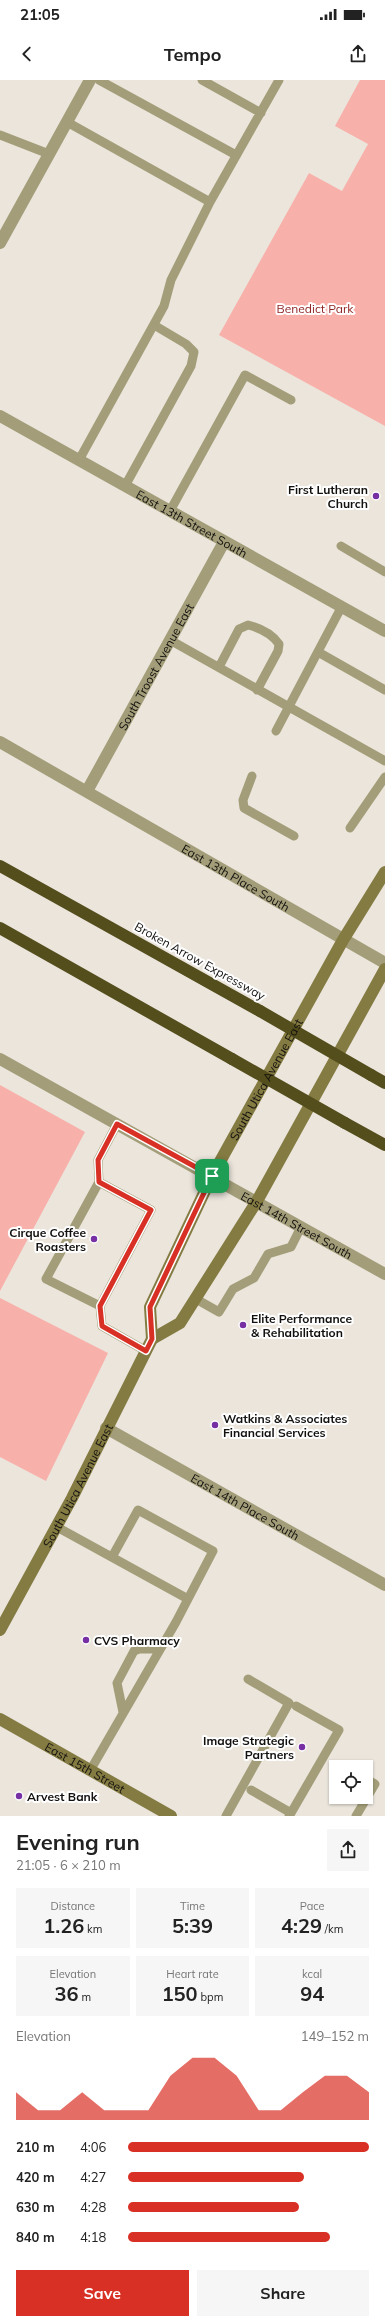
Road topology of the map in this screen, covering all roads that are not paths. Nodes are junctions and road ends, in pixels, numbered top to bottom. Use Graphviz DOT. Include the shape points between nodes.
graph roads {
  1 [pos="90,80"];
  2 [pos="99,80"];
  3 [pos="202,80"];
  4 [pos="279,80"];
  5 [pos="261,112"];
  6 [pos="67,122"];
  7 [pos="0,134"];
  8 [pos="49,154"];
  9 [pos="236,155"];
  10 [pos="210,202"];
  11 [pos="3,229"];
  12 [pos="0,243"];
  13 [pos="154,325"];
  14 [pos="291,400"];
  15 [pos="0,416"];
  16 [pos="79,460"];
  17 [pos="125,486"];
  18 [pos="170,511"];
  19 [pos="224,542"];
  20 [pos="341,546"];
  21 [pos="385,572"];
  22 [pos="342,606"];
  23 [pos="385,631"];
  24 [pos="170,640"];
  25 [pos="318,652"];
  26 [pos="219,668"];
  27 [pos="257,690"];
  28 [pos="385,690"];
  29 [pos="289,707"];
  30 [pos="276,731"];
  31 [pos="0,742"];
  32 [pos="385,761"];
  33 [pos="252,776"];
  34 [pos="385,777"];
  35 [pos="87,791"];
  36 [pos="350,828"];
  37 [pos="294,836"];
  38 [pos="0,866"];
  39 [pos="385,872"];
  40 [pos="0,928"];
  41 [pos="343,940"];
  42 [pos="385,963"];
  43 [pos="385,969"];
  44 [pos="0,1059"];
  45 [pos="385,1083"];
  46 [pos="117,1124"];
  47 [pos="385,1145"];
  48 [pos="212,1176"];
  49 [pos="99,1182"];
  50 [pos="257,1201"];
  51 [pos="301,1227"];
  52 [pos="385,1274"];
  53 [pos="196,1299"];
  54 [pos="100,1306"];
  55 [pos="152,1339"];
  56 [pos="146,1351"];
  57 [pos="106,1428"];
  58 [pos="57,1527"];
  59 [pos="112,1557"];
  60 [pos="385,1585"];
  61 [pos="188,1599"];
  62 [pos="0,1630"];
  63 [pos="160,1649"];
  64 [pos="248,1680"];
  65 [pos="296,1706"];
  66 [pos="123,1712"];
  67 [pos="0,1719"];
  68 [pos="91,1769"];
  69 [pos="251,1790"];
  70 [pos="363,1804"];
  71 [pos="290,1815"];
  72 [pos="171,1816"];
  73 [pos="226,1816"];
  74 [pos="356,1816"];
  1 -- 6 [label="street"];
  2 -- 9 [label="lane"];
  3 -- 5 [label="lane"];
  4 -- 5 [label="lane"];
  5 -- 9 [label="lane"];
  6 -- 8 [label="street"];
  6 -- 10 [label="lane"];
  7 -- 8 [label="lane"];
  8 -- 11 [label="street"];
  9 -- 10 [label="lane"];
  10 -- 13 [label="lane" via="171,280 164,306"];
  11 -- 12 [label="street"];
  13 -- 16 [label="lane"];
  13 -- 17 [label="lane" via="186,344 194,352 191,366"];
  14 -- 18 [label="lane" via="245,375"];
  15 -- 16 [label="street, East 13th Street South"];
  16 -- 17 [label="street, East 13th Street South"];
  17 -- 18 [label="street, East 13th Street South"];
  18 -- 19 [label="street, East 13th Street South"];
  19 -- 22 [label="street, East 13th Street South"];
  19 -- 24 [label="street, South Troost Avenue East"];
  20 -- 21 [label="lane"];
  22 -- 23 [label="street, East 13th Street South"];
  22 -- 25 [label="lane"];
  24 -- 26 [label="lane"];
  24 -- 35 [label="street, South Troost Avenue East"];
  25 -- 28 [label="lane"];
  25 -- 29 [label="lane"];
  26 -- 27 [label="lane"];
  26 -- 27 [label="lane" via="239,629 248,625 258,628 275,638 279,644 278,651"];
  27 -- 29 [label="lane"];
  29 -- 30 [label="lane"];
  29 -- 32 [label="lane"];
  31 -- 35 [label="street, East 13th Place South"];
  33 -- 37 [label="lane" via="243,800 244,808"];
  34 -- 36 [label="lane"];
  35 -- 41 [label="street, East 13th Place South"];
  38 -- 45 [label="highway, Broken Arrow Expressway, bridge"];
  39 -- 41 [label="main road, South Utica Avenue East"];
  40 -- 47 [label="highway, bridge"];
  41 -- 42 [label="street, East 13th Place South"];
  41 -- 48 [label="main road, South Utica Avenue East"];
  43 -- 50 [label="main road"];
  44 -- 46 [label="street, East 14th Street South"];
  46 -- 48 [label="street, East 14th Street South"];
  46 -- 49 [label="lane" via="98,1160"];
  48 -- 50 [label="street, East 14th Street South"];
  48 -- 55 [label="main road, South Utica Avenue East" via="150,1307"];
  49 -- 54 [label="lane" via="151,1210"];
  49 -- 54 [label="lane" via="46,1279"];
  50 -- 51 [label="street, East 14th Street South"];
  50 -- 53 [label="main road"];
  51 -- 52 [label="street, East 14th Street South"];
  51 -- 53 [label="lane" via="291,1246 268,1254 254,1278 233,1289 219,1312"];
  53 -- 55 [label="main road" via="180,1323"];
  54 -- 56 [label="lane" via="102,1326"];
  55 -- 56 [label="main road, South Utica Avenue East"];
  56 -- 57 [label="main road, South Utica Avenue East"];
  57 -- 58 [label="main road, South Utica Avenue East"];
  57 -- 60 [label="street, East 14th Place South"];
  58 -- 59 [label="lane"];
  58 -- 62 [label="main road, South Utica Avenue East"];
  59 -- 61 [label="lane"];
  59 -- 61 [label="lane" via="138,1510 213,1551"];
  61 -- 63 [label="lane"];
  63 -- 66 [label="lane"];
  63 -- 66 [label="lane" via="139,1648 134,1651 117,1683"];
  64 -- 73 [label="lane" via="289,1703"];
  65 -- 71 [label="lane" via="339,1730"];
  66 -- 68 [label="lane"];
  67 -- 68 [label="main road, East 15th Street"];
  68 -- 72 [label="main road, East 15th Street"];
  69 -- 71 [label="lane"];
  70 -- 74 [label="lane"];
}
